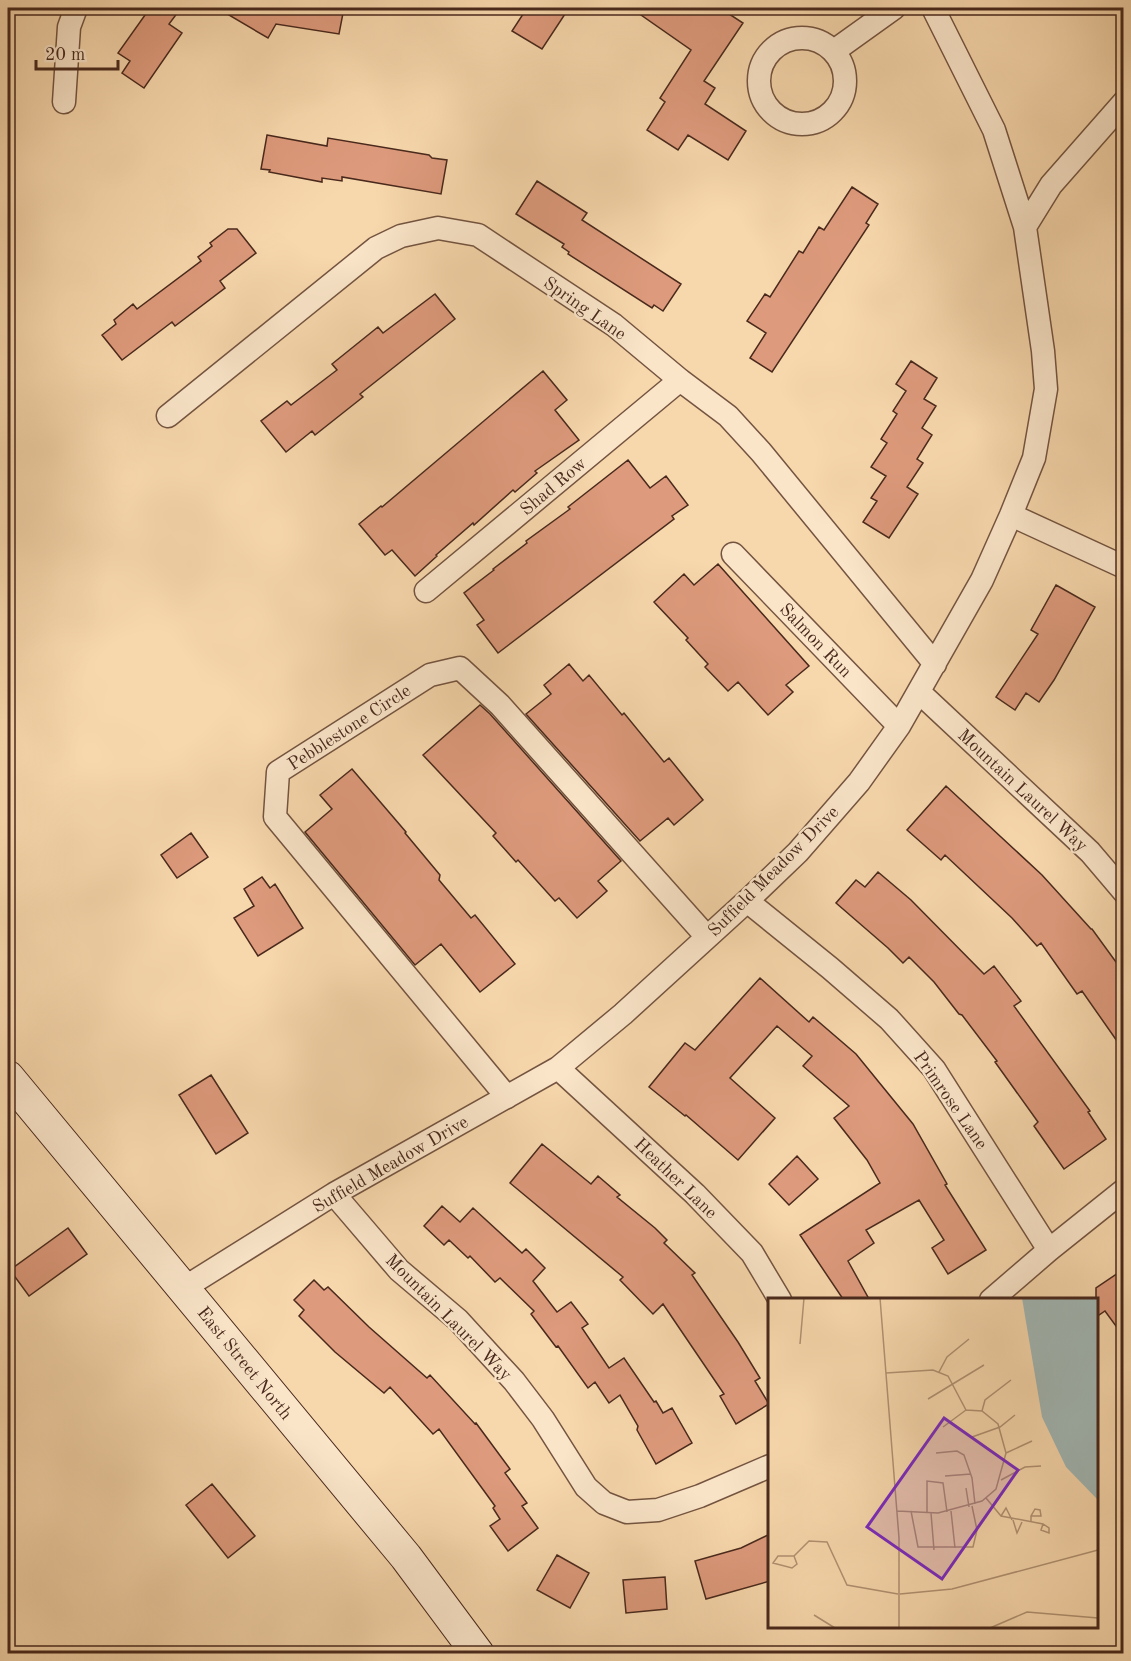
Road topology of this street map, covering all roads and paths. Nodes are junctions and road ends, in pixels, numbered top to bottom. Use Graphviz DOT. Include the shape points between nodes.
graph roads {
  1 [pos="76,8"];
  2 [pos="894,8"];
  3 [pos="933,8"];
  4 [pos="834,51"];
  5 [pos="64,102"];
  6 [pos="1124,102"];
  7 [pos="1025,227"];
  8 [pos="680,380"];
  9 [pos="168,416"];
  10 [pos="1011,515"];
  11 [pos="733,554"];
  12 [pos="1124,567"];
  13 [pos="426,591"];
  14 [pos="935,664"];
  15 [pos="919,692"];
  16 [pos="899,726"];
  17 [pos="1124,892"];
  18 [pos="747,901"];
  19 [pos="707,937"];
  20 [pos="558,1068"];
  21 [pos="8,1077"];
  22 [pos="507,1097"];
  23 [pos="1124,1190"];
  24 [pos="334,1194"];
  25 [pos="1050,1250"];
  26 [pos="183,1288"];
  27 [pos="779,1298"];
  28 [pos="993,1298"];
  29 [pos="768,1467"];
  30 [pos="478,1653"];
  1 -- 5 [label="street" via="69,27"];
  2 -- 4 [label="street"];
  3 -- 7 [label="street, Suffield Meadow Drive" via="994,130"];
  6 -- 7 [label="street" via="1051,185"];
  7 -- 10 [label="street, Suffield Meadow Drive" via="1046,389 1034,458"];
  8 -- 9 [label="street, Spring Lane" via="614,325 478,235 438,228 401,236 376,248"];
  8 -- 13 [label="street, Shad Row"];
  8 -- 14 [label="street, Spring Lane" via="728,416 748,438"];
  10 -- 12 [label="street"];
  10 -- 14 [label="street, Suffield Meadow Drive" via="982,579"];
  11 -- 16 [label="street, Salmon Run"];
  14 -- 15 [label="street, Suffield Meadow Drive"];
  15 -- 16 [label="street, Suffield Meadow Drive"];
  15 -- 17 [label="street, Mountain Laurel Way" via="1090,852"];
  16 -- 18 [label="street, Suffield Meadow Drive" via="859,782 798,852"];
  18 -- 19 [label="street, Suffield Meadow Drive"];
  18 -- 25 [label="street, Primrose Lane" via="889,1019 934,1069"];
  19 -- 20 [label="street, Suffield Meadow Drive"];
  19 -- 22 [label="street, Pebblestone Circle" via="500,705 460,668 430,675 278,772 275,817"];
  20 -- 22 [label="street, Suffield Meadow Drive"];
  20 -- 27 [label="street, Heather Lane" via="712,1211 752,1253"];
  21 -- 26 [label="main road, East Street North"];
  22 -- 24 [label="street, Suffield Meadow Drive"];
  23 -- 25 [label="street"];
  24 -- 26 [label="street, Suffield Meadow Drive"];
  24 -- 29 [label="street, Mountain Laurel Way" via="399,1270 458,1320 514,1380 586,1487 604,1503 627,1512 658,1510"];
  25 -- 28 [label="street"];
  26 -- 30 [label="main road, East Street North" via="406,1557"];
}
